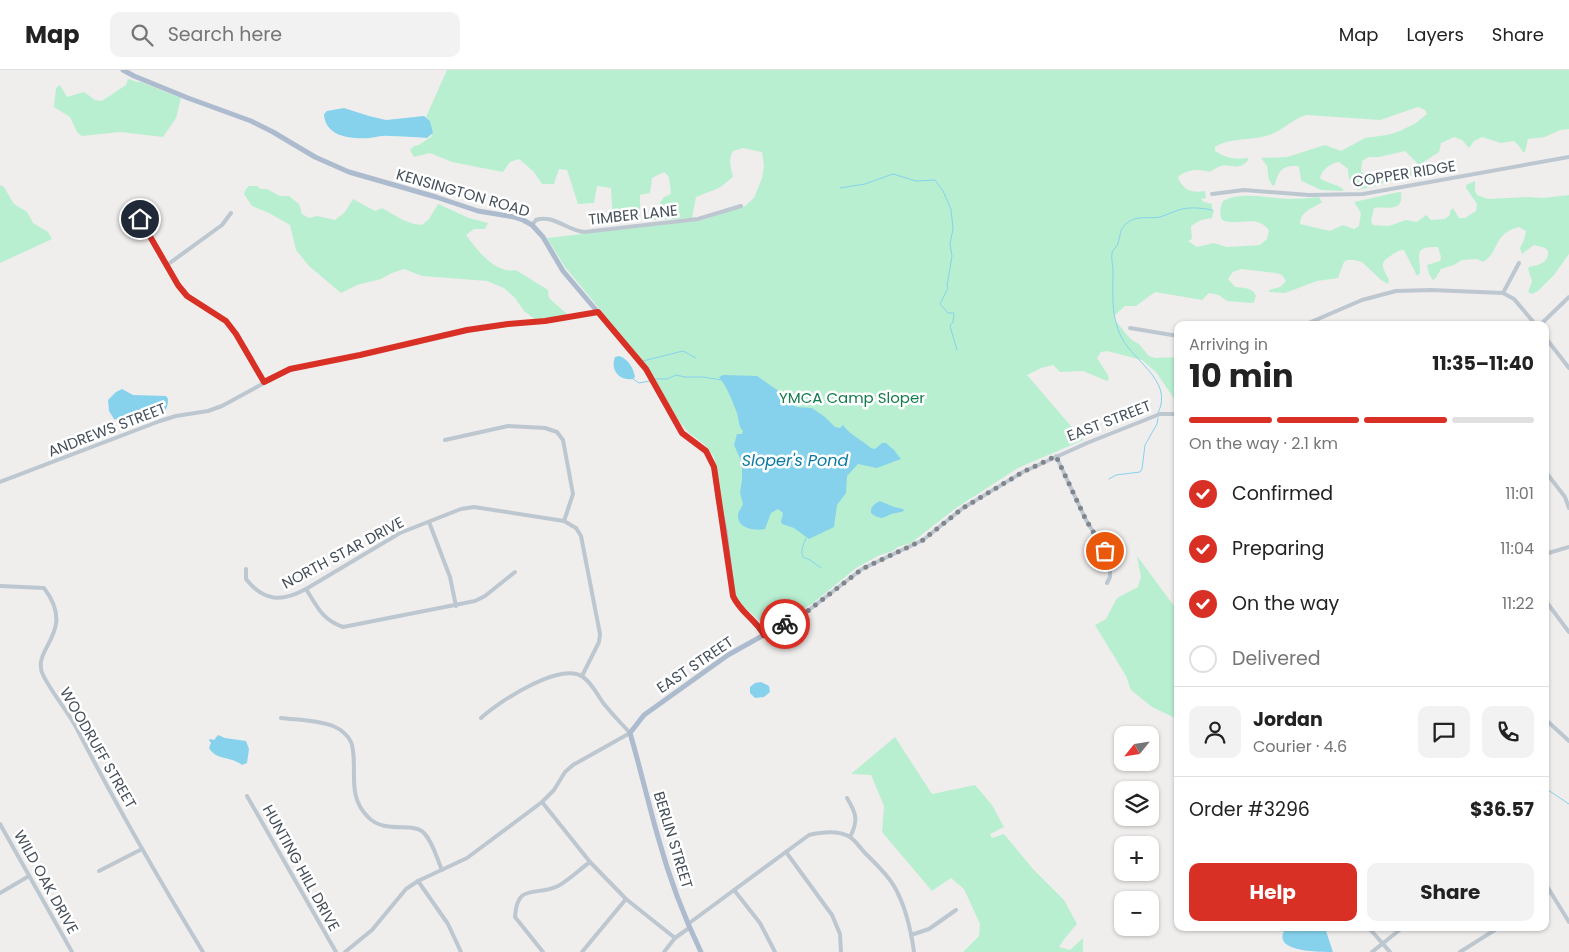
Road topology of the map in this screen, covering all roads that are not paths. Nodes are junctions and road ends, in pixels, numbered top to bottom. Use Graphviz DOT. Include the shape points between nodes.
graph roads {
  1 [pos="123,70"];
  2 [pos="1569,157"];
  3 [pos="1212,194"];
  4 [pos="741,206"];
  5 [pos="133,210"];
  6 [pos="230,213"];
  7 [pos="532,225"];
  8 [pos="1519,263"];
  9 [pos="167,265"];
  10 [pos="1503,293"];
  11 [pos="1569,297"];
  12 [pos="598,312"];
  13 [pos="1313,321"];
  14 [pos="1533,321"];
  15 [pos="1544,321"];
  16 [pos="1130,328"];
  17 [pos="1174,335"];
  18 [pos="1549,342"];
  19 [pos="1569,368"];
  20 [pos="264,382"];
  21 [pos="1174,414"];
  22 [pos="445,440"];
  23 [pos="1056,456"];
  24 [pos="1549,476"];
  25 [pos="0,482"];
  26 [pos="1569,508"];
  27 [pos="564,521"];
  28 [pos="429,522"];
  29 [pos="1569,547"];
  30 [pos="1549,553"];
  31 [pos="246,569"];
  32 [pos="515,572"];
  33 [pos="1107,583"];
  34 [pos="0,586"];
  35 [pos="306,589"];
  36 [pos="1549,605"];
  37 [pos="456,606"];
  38 [pos="1569,632"];
  39 [pos="764,635"];
  40 [pos="582,676"];
  41 [pos="281,718"];
  42 [pos="481,718"];
  43 [pos="1549,723"];
  44 [pos="630,733"];
  45 [pos="1569,741"];
  46 [pos="248,796"];
  47 [pos="847,798"];
  48 [pos="542,802"];
  49 [pos="0,824"];
  50 [pos="850,837"];
  51 [pos="142,849"];
  52 [pos="786,852"];
  53 [pos="590,862"];
  54 [pos="442,870"];
  55 [pos="99,871"];
  56 [pos="29,876"];
  57 [pos="418,881"];
  58 [pos="734,890"];
  59 [pos="0,893"];
  60 [pos="1549,894"];
  61 [pos="626,899"];
  62 [pos="956,910"];
  63 [pos="1569,922"];
  64 [pos="688,926"];
  65 [pos="1373,931"];
  66 [pos="1398,931"];
  67 [pos="1493,931"];
  68 [pos="912,935"];
  69 [pos="674,938"];
  70 [pos="1383,943"];
  71 [pos="72,952"];
  72 [pos="203,952"];
  73 [pos="336,952"];
  74 [pos="345,952"];
  75 [pos="461,952"];
  76 [pos="542,952"];
  77 [pos="582,952"];
  78 [pos="664,952"];
  79 [pos="701,952"];
  80 [pos="775,952"];
  81 [pos="841,952"];
  82 [pos="914,952"];
  83 [pos="1372,952"];
  84 [pos="1390,952"];
  85 [pos="1460,952"];
  1 -- 7 [label="main road, KENSINGTON ROAD" via="251,122 349,172 478,211 514,217"];
  2 -- 3 [label="street, COPPER RIDGE" via="1362,194 1309,195 1244,190"];
  4 -- 7 [label="street, TIMBER LANE" via="703,218 584,232 545,218 536,220"];
  5 -- 9 [label="street"];
  6 -- 9 [label="street" via="222,225"];
  7 -- 12 [label="main road, KENSINGTON ROAD" via="563,271"];
  8 -- 10 [label="street"];
  9 -- 20 [label="street" via="187,296 226,321"];
  10 -- 13 [label="street" via="1396,291 1362,300"];
  10 -- 14 [label="street" via="1514,299"];
  11 -- 15 [label="street"];
  12 -- 20 [label="street, ANDREWS STREET" via="467,330 290,369"];
  12 -- 39 [label="main road, KENSINGTON ROAD" via="646,369 682,433 706,451 714,467 733,596"];
  16 -- 17 [label="street"];
  18 -- 19 [label="street"];
  20 -- 25 [label="street, ANDREWS STREET" via="222,406 160,421"];
  21 -- 23 [label="street, EAST STREET" via="1160,414"];
  22 -- 27 [label="street" via="508,426 545,428 556,432 563,440 572,494"];
  23 -- 33 [label="street" via="1086,520 1105,551 1110,564"];
  23 -- 39 [label="street, EAST STREET" via="963,508 923,540 862,569 805,613"];
  24 -- 26 [label="street"];
  27 -- 28 [label="street, NORTH STAR DRIVE" via="474,507"];
  27 -- 40 [label="street" via="576,528 581,536 600,634"];
  28 -- 35 [label="street, NORTH STAR DRIVE" via="400,533"];
  28 -- 37 [label="street" via="450,577"];
  29 -- 30 [label="street"];
  31 -- 35 [label="street, NORTH STAR DRIVE" via="246,579 265,596 279,599"];
  32 -- 37 [label="street" via="485,596"];
  34 -- 51 [label="street, WOODRUFF STREET" via="44,588 51,597 57,616 56,628 41,658 43,676 65,708"];
  35 -- 37 [label="street" via="323,616 343,627"];
  36 -- 38 [label="street"];
  39 -- 44 [label="main road, EAST STREET" via="728,655 644,715"];
  40 -- 42 [label="street" via="561,674 548,678 516,694"];
  40 -- 44 [label="street"];
  41 -- 54 [label="street" via="319,722 344,733 352,743 354,792 359,807 369,819 382,826 423,831"];
  43 -- 45 [label="street"];
  44 -- 48 [label="street, EAST STREET" via="573,765"];
  44 -- 64 [label="main road, BERLIN STREET" via="658,838"];
  46 -- 73 [label="street, HUNTING HILL DRIVE"];
  47 -- 50 [label="street" via="855,812 856,827"];
  48 -- 53 [label="street"];
  48 -- 54 [label="street, EAST STREET" via="467,858"];
  49 -- 56 [label="street, WILD OAK DRIVE"];
  50 -- 52 [label="street" via="821,832"];
  50 -- 68 [label="street" via="894,886"];
  51 -- 55 [label="street"];
  51 -- 72 [label="street, WOODRUFF STREET"];
  52 -- 58 [label="street"];
  52 -- 81 [label="street" via="832,915 840,934"];
  53 -- 61 [label="street"];
  53 -- 76 [label="street" via="559,885 528,891 520,896 515,916"];
  54 -- 57 [label="street, EAST STREET"];
  56 -- 59 [label="street"];
  56 -- 71 [label="street, WILD OAK DRIVE"];
  57 -- 74 [label="street, EAST STREET" via="406,889 372,930"];
  57 -- 75 [label="street" via="448,924"];
  58 -- 64 [label="street"];
  58 -- 80 [label="street" via="760,923"];
  60 -- 63 [label="street"];
  61 -- 69 [label="street"];
  61 -- 77 [label="street"];
  62 -- 68 [label="street" via="930,929"];
  64 -- 69 [label="street"];
  64 -- 79 [label="main road, BERLIN STREET"];
  65 -- 70 [label="street"];
  66 -- 70 [label="street"];
  67 -- 85 [label="street"];
  68 -- 82 [label="street"];
  69 -- 78 [label="street"];
  70 -- 83 [label="street"];
  70 -- 84 [label="street"];
}
